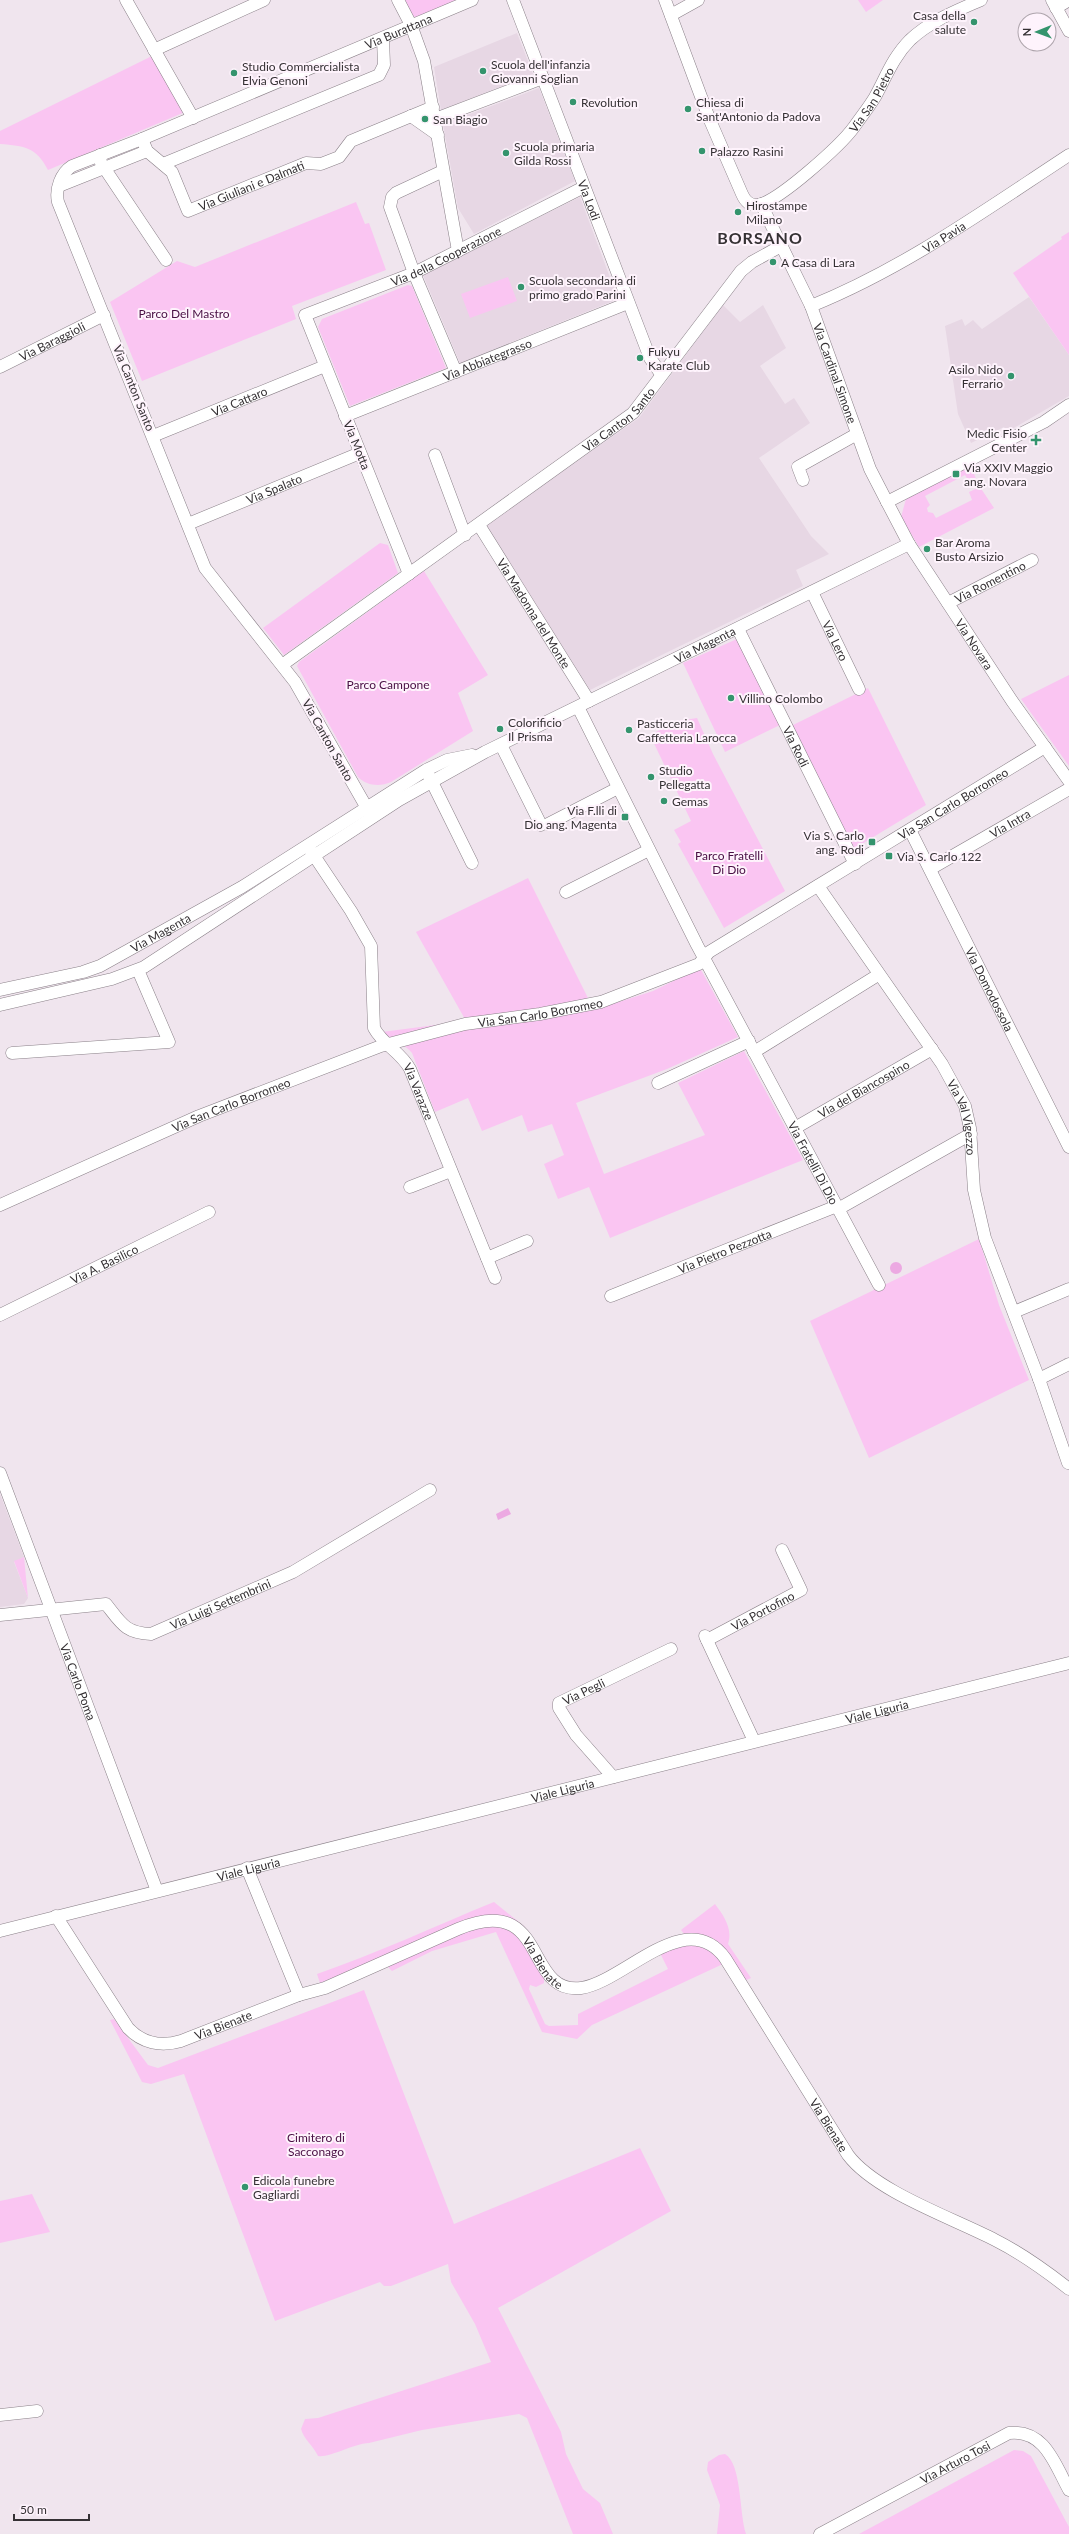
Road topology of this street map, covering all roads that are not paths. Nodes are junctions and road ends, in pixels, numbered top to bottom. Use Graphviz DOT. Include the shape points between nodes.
graph roads {
  1 [pos="126,0"];
  2 [pos="264,0"];
  3 [pos="398,0"];
  4 [pos="472,0"];
  5 [pos="513,0"];
  6 [pos="665,0"];
  7 [pos="698,0"];
  8 [pos="981,0"];
  9 [pos="1069,0"];
  10 [pos="1054,4"];
  11 [pos="671,15"];
  12 [pos="411,26"];
  13 [pos="1069,31"];
  14 [pos="383,38"];
  15 [pos="154,50"];
  16 [pos="542,78"];
  17 [pos="433,107"];
  18 [pos="411,116"];
  19 [pos="192,118"];
  20 [pos="435,120"];
  21 [pos="438,135"];
  22 [pos="142,139"];
  23 [pos="147,152"];
  24 [pos="100,154"];
  25 [pos="1069,155"];
  26 [pos="163,164"];
  27 [pos="106,167"];
  28 [pos="443,171"];
  29 [pos="59,186"];
  30 [pos="584,187"];
  31 [pos="761,204"];
  32 [pos="781,246"];
  33 [pos="458,251"];
  34 [pos="166,260"];
  35 [pos="414,273"];
  36 [pos="628,303"];
  37 [pos="811,306"];
  38 [pos="104,315"];
  39 [pos="305,317"];
  40 [pos="325,366"];
  41 [pos="0,367"];
  42 [pos="456,372"];
  43 [pos="661,374"];
  44 [pos="1069,405"];
  45 [pos="345,416"];
  46 [pos="857,434"];
  47 [pos="153,436"];
  48 [pos="360,453"];
  49 [pos="435,455"];
  50 [pos="804,480"];
  51 [pos="887,502"];
  52 [pos="188,524"];
  53 [pos="479,525"];
  54 [pos="465,535"];
  55 [pos="909,544"];
  56 [pos="1032,560"];
  57 [pos="409,574"];
  58 [pos="812,592"];
  59 [pos="948,603"];
  60 [pos="738,629"];
  61 [pos="282,665"];
  62 [pos="859,688"];
  63 [pos="589,701"];
  64 [pos="578,706"];
  65 [pos="500,745"];
  66 [pos="1045,747"];
  67 [pos="485,752"];
  68 [pos="426,770"];
  69 [pos="432,780"];
  70 [pos="1069,781"];
  71 [pos="618,788"];
  72 [pos="1069,789"];
  73 [pos="369,812"];
  74 [pos="910,830"];
  75 [pos="311,850"];
  76 [pos="649,850"];
  77 [pos="472,862"];
  78 [pos="855,864"];
  79 [pos="930,869"];
  80 [pos="818,886"];
  81 [pos="566,892"];
  82 [pos="705,958"];
  83 [pos="138,970"];
  84 [pos="83,972"];
  85 [pos="878,975"];
  86 [pos="86,985"];
  87 [pos="0,990"];
  88 [pos="0,1005"];
  89 [pos="390,1045"];
  90 [pos="752,1046"];
  91 [pos="932,1049"];
  92 [pos="12,1053"];
  93 [pos="658,1083"];
  94 [pos="795,1128"];
  95 [pos="971,1134"];
  96 [pos="1069,1147"];
  97 [pos="451,1171"];
  98 [pos="410,1187"];
  99 [pos="0,1205"];
  100 [pos="837,1208"];
  101 [pos="209,1212"];
  102 [pos="527,1241"];
  103 [pos="487,1258"];
  104 [pos="495,1278"];
  105 [pos="878,1285"];
  106 [pos="1069,1289"];
  107 [pos="611,1296"];
  108 [pos="1014,1312"];
  109 [pos="0,1315"];
  110 [pos="1069,1364"];
  111 [pos="1039,1379"];
  112 [pos="1068,1462"];
  113 [pos="0,1473"];
  114 [pos="430,1490"];
  115 [pos="782,1550"];
  116 [pos="51,1608"];
  117 [pos="0,1615"];
  118 [pos="671,1649"];
  119 [pos="1069,1663"];
  120 [pos="754,1741"];
  121 [pos="613,1777"];
  122 [pos="247,1868"];
  123 [pos="157,1891"];
  124 [pos="56,1916"];
  125 [pos="0,1931"];
  126 [pos="299,1995"];
  127 [pos="1069,2288"];
  128 [pos="37,2411"];
  129 [pos="0,2415"];
  130 [pos="1069,2490"];
  131 [pos="820,2534"];
  1 -- 15 [label="street"];
  2 -- 15 [label="street"];
  3 -- 12 [label="street"];
  4 -- 12 [label="street, Via Burattana"];
  5 -- 16 [label="street, Via Lodi"];
  6 -- 11 [label="street"];
  7 -- 11 [label="street"];
  8 -- 31 [label="street, Via San Pietro" via="938,20 916,35 897,56 872,101 850,132 808,172"];
  9 -- 10 [label="street"];
  10 -- 13 [label="street"];
  11 -- 31 [label="street" via="709,118 742,194 750,203"];
  12 -- 14 [label="street, Via Burattana"];
  12 -- 17 [label="street" via="424,61"];
  14 -- 19 [label="street, Via Burattana"];
  14 -- 26 [label="street" via="384,65 379,75"];
  15 -- 19 [label="street"];
  16 -- 20 [label="street"];
  16 -- 30 [label="street, Via Lodi"];
  17 -- 18 [label="street, Via Giuliani e Dalmati"];
  17 -- 20 [label="street"];
  18 -- 21 [label="street"];
  18 -- 26 [label="street, Via Giuliani e Dalmati" via="349,142 339,157 321,164 306,163 188,211 173,174"];
  19 -- 22 [label="street, Via Burattana"];
  20 -- 21 [label="street"];
  21 -- 28 [label="street"];
  22 -- 23 [label="street"];
  22 -- 24 [label="street, Via Canton Santo"];
  23 -- 26 [label="street, Via Giuliani e Dalmati"];
  23 -- 27 [label="street"];
  24 -- 27 [label="street" via="100,161"];
  24 -- 29 [label="street, Via Canton Santo" via="68,168"];
  25 -- 37 [label="street, Via Pavia" via="923,250 870,281"];
  27 -- 29 [label="street"];
  27 -- 34 [label="street"];
  28 -- 33 [label="street"];
  28 -- 35 [label="street" via="396,193 391,199 390,210"];
  29 -- 38 [label="street, Via Canton Santo" via="58,202"];
  30 -- 33 [label="street, Via della Cooperazione"];
  30 -- 36 [label="street, Via Lodi"];
  31 -- 32 [label="street, Via Cardinal Simone"];
  32 -- 37 [label="street, Via Cardinal Simone"];
  32 -- 43 [label="street, Via Canton Santo" via="743,269"];
  33 -- 35 [label="street, Via della Cooperazione"];
  35 -- 39 [label="street, Via della Cooperazione" via="306,314"];
  35 -- 42 [label="street"];
  36 -- 42 [label="street, Via Abbiategrasso"];
  36 -- 43 [label="street, Via Lodi" via="650,358"];
  37 -- 46 [label="street, Via Cardinal Simone"];
  38 -- 41 [label="street, Via Baraggioli"];
  38 -- 47 [label="street, Via Canton Santo"];
  39 -- 40 [label="street, Via Motta"];
  40 -- 45 [label="street, Via Motta"];
  40 -- 47 [label="street, Via Cattaro"];
  42 -- 45 [label="street, Via Abbiategrasso"];
  43 -- 53 [label="street, Via Canton Santo" via="633,413"];
  44 -- 51 [label="street" via="1044,422"];
  45 -- 48 [label="street, Via Motta"];
  46 -- 50 [label="street" via="798,467"];
  46 -- 51 [label="street, Via Cardinal Simone" via="872,473"];
  47 -- 52 [label="street, Via Canton Santo"];
  48 -- 52 [label="street, Via Spalato"];
  48 -- 57 [label="street, Via Motta"];
  49 -- 54 [label="street"];
  51 -- 55 [label="street, Via Novara"];
  52 -- 61 [label="street, Via Canton Santo" via="206,570"];
  53 -- 54 [label="street, Via Canton Santo"];
  53 -- 63 [label="street, Via Madonna del Monte"];
  54 -- 57 [label="street, Via Canton Santo"];
  55 -- 58 [label="street, Via Magenta"];
  55 -- 59 [label="street, Via Novara"];
  56 -- 59 [label="street, Via Romentino"];
  57 -- 61 [label="street, Via Canton Santo"];
  58 -- 60 [label="street, Via Magenta"];
  58 -- 62 [label="street, Via Lero"];
  59 -- 66 [label="street, Via Novara"];
  60 -- 63 [label="street, Via Magenta"];
  60 -- 78 [label="street, Via Rodi"];
  61 -- 73 [label="street, Via Canton Santo" via="302,694"];
  63 -- 64 [label="street, Via Magenta"];
  64 -- 65 [label="street, Via Magenta"];
  64 -- 71 [label="street, Via Fratelli Di Dio"];
  65 -- 67 [label="street, Via Magenta"];
  65 -- 71 [label="street" via="545,825"];
  66 -- 70 [label="street, Via Novara"];
  66 -- 74 [label="street, Via San Carlo Borromeo"];
  67 -- 68 [label="street, Via Magenta" via="447,760"];
  67 -- 69 [label="street, Via Magenta"];
  68 -- 69 [label="street"];
  68 -- 73 [label="street, Via Magenta"];
  69 -- 73 [label="street, Via Magenta"];
  69 -- 77 [label="street"];
  71 -- 76 [label="street, Via Fratelli Di Dio"];
  72 -- 79 [label="street, Via Intra"];
  73 -- 75 [label="street, Via Magenta"];
  74 -- 78 [label="street, Via San Carlo Borromeo"];
  74 -- 79 [label="street, Via Domodossola"];
  75 -- 83 [label="street, Via Magenta" via="168,954"];
  75 -- 84 [label="street, Via Magenta" via="132,949"];
  75 -- 89 [label="street, Via Varazze" via="371,946 373,1022 377,1034"];
  76 -- 81 [label="street"];
  76 -- 82 [label="street, Via Fratelli Di Dio"];
  78 -- 80 [label="street, Via San Carlo Borromeo"];
  79 -- 96 [label="street, Via Domodossola"];
  80 -- 82 [label="street, Via San Carlo Borromeo" via="709,952"];
  80 -- 85 [label="street, Via Val Vigezzo"];
  82 -- 89 [label="street, Via San Carlo Borromeo" via="700,964 601,1002 540,1014 466,1024"];
  82 -- 90 [label="street, Via Fratelli Di Dio"];
  83 -- 86 [label="street, Via Magenta"];
  83 -- 92 [label="street, Via Magenta" via="169,1042"];
  84 -- 86 [label="street"];
  84 -- 87 [label="street, Via Magenta"];
  85 -- 90 [label="street"];
  85 -- 91 [label="street, Via Val Vigezzo"];
  86 -- 88 [label="street, Via Magenta"];
  89 -- 97 [label="street, Via Varazze" via="410,1069"];
  89 -- 99 [label="street, Via San Carlo Borromeo" via="381,1046 199,1116"];
  90 -- 93 [label="street"];
  90 -- 94 [label="street, Via Fratelli Di Dio"];
  91 -- 94 [label="street, Via del Biancospino"];
  91 -- 95 [label="street, Via Val Vigezzo" via="963,1102"];
  94 -- 100 [label="street, Via Fratelli Di Dio"];
  95 -- 100 [label="street, Via Pietro Pezzotta"];
  95 -- 108 [label="street, Via Val Vigezzo" via="979,1217"];
  97 -- 98 [label="street"];
  97 -- 103 [label="street, Via Varazze"];
  100 -- 105 [label="street, Via Fratelli Di Dio"];
  100 -- 107 [label="street, Via Pietro Pezzotta"];
  101 -- 109 [label="street, Via A. Basilico"];
  102 -- 103 [label="street"];
  103 -- 104 [label="street, Via Varazze"];
  106 -- 108 [label="street"];
  108 -- 111 [label="street, Via Val Vigezzo"];
  110 -- 111 [label="street"];
  111 -- 112 [label="street, Via Val Vigezzo"];
  113 -- 116 [label="street, Via Carlo Poma"];
  114 -- 116 [label="street, Via Luigi Settembrini" via="293,1572 152,1634 133,1632 126,1628 106,1604"];
  115 -- 120 [label="street, Via Portofino" via="801,1590 706,1638"];
  116 -- 117 [label="street, Via Luigi Settembrini"];
  116 -- 123 [label="street, Via Carlo Poma"];
  118 -- 121 [label="street, Via Pegli" via="559,1703 559,1708 576,1735"];
  119 -- 120 [label="street, Viale Liguria"];
  120 -- 121 [label="street, Viale Liguria"];
  121 -- 122 [label="street, Viale Liguria"];
  122 -- 123 [label="street, Viale Liguria"];
  122 -- 126 [label="street"];
  123 -- 124 [label="street, Viale Liguria"];
  124 -- 125 [label="street"];
  124 -- 126 [label="street, Via Bienate" via="125,2024 138,2037 149,2042 162,2044 181,2041"];
  126 -- 127 [label="street, Via Bienate" via="325,1988 458,1929 484,1921 502,1921 520,1929 549,1975 571,1988 590,1986 670,1944 686,1940 703,1941 725,1958 848,2155 863,2171 880,2183 935,2212 1005,2245"];
  128 -- 129 [label="street"];
  130 -- 131 [label="street, Via Arturo Tosi" via="1042,2443 1030,2435 1009,2433"];
}
